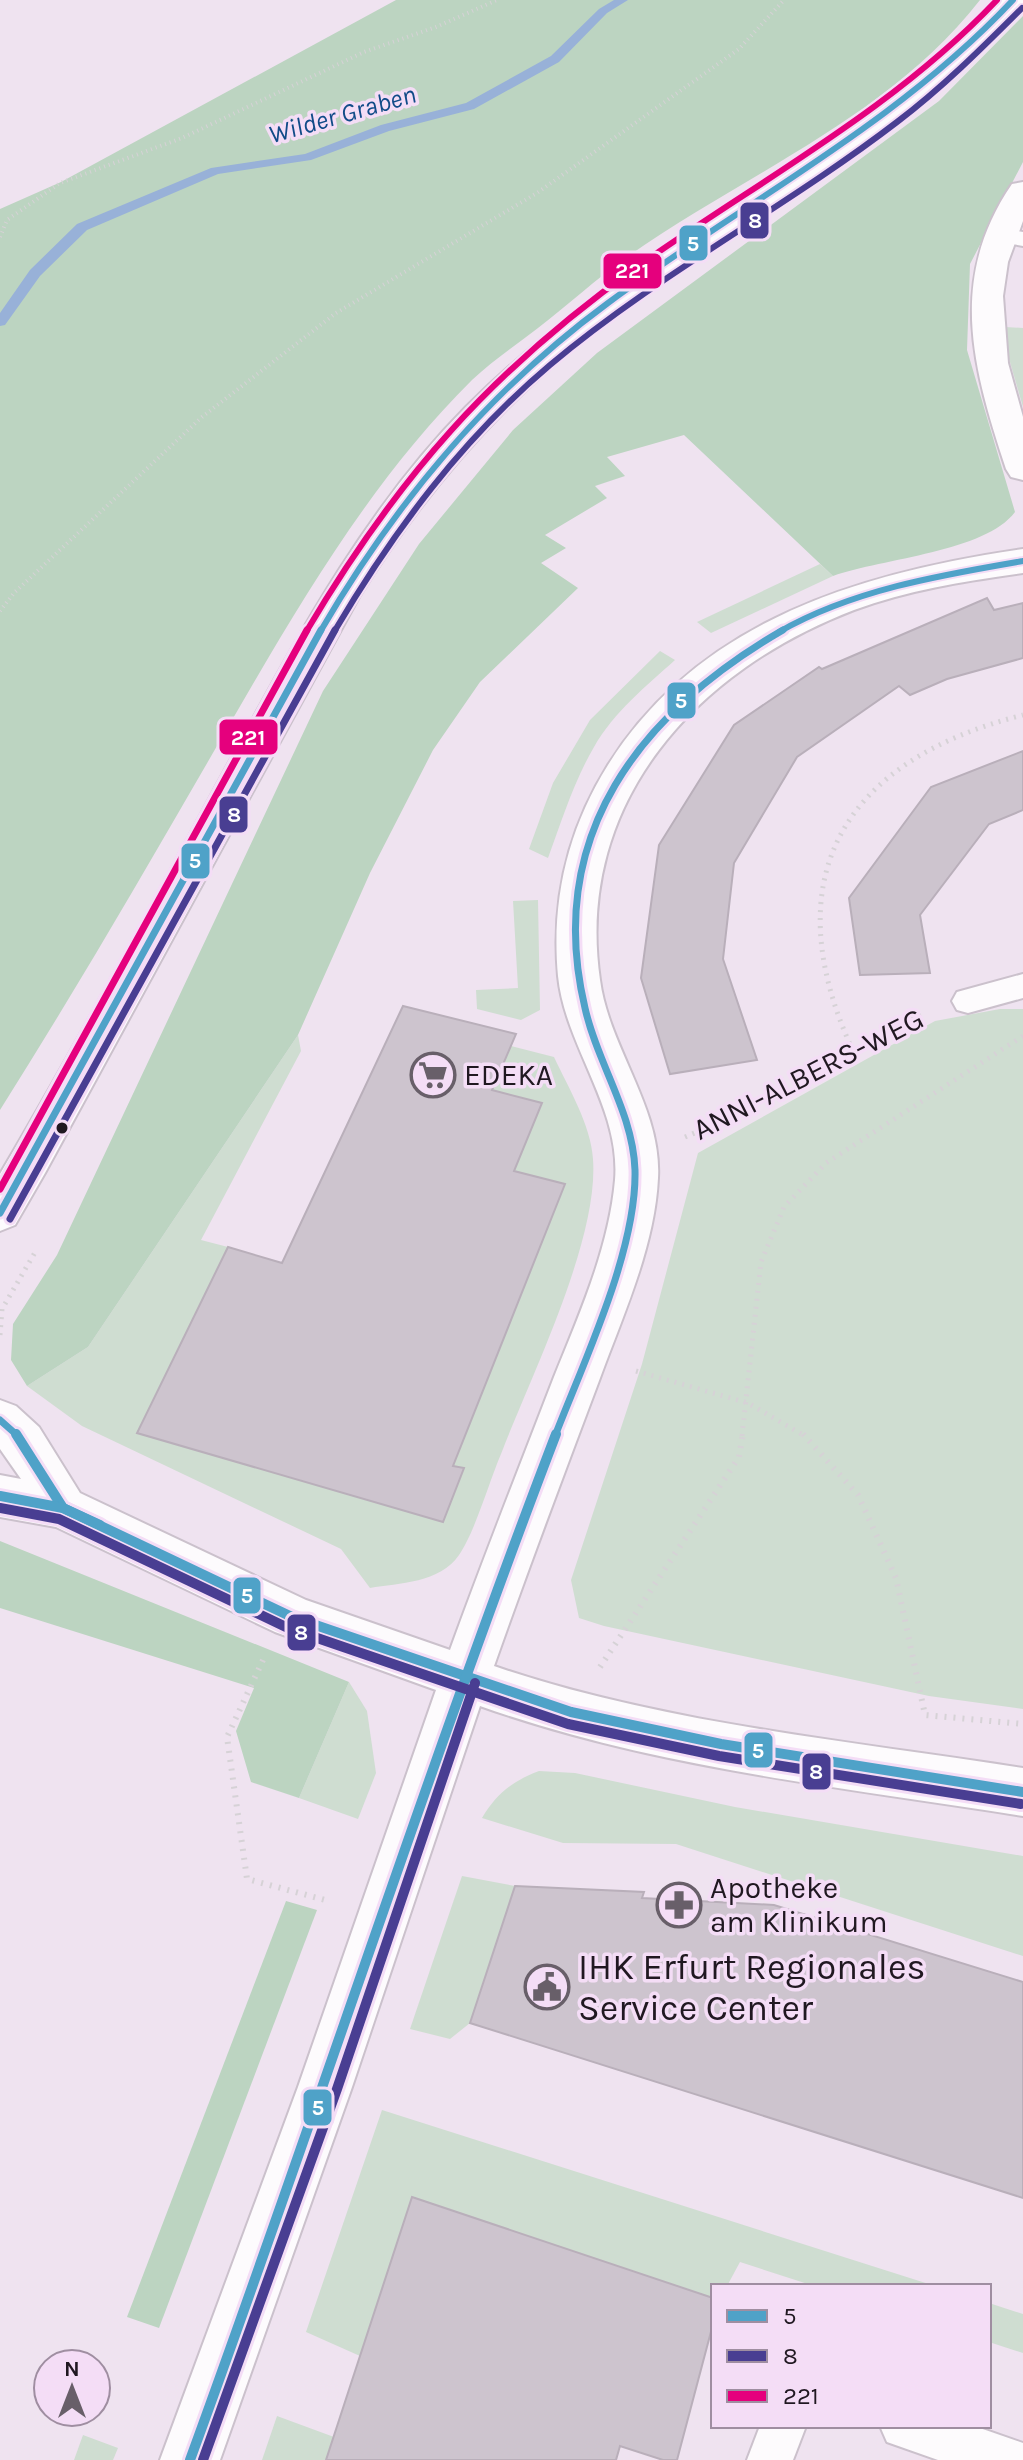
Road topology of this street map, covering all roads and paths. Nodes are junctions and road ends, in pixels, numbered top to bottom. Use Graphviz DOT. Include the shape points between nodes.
graph roads {
  1 [pos="497,0"];
  2 [pos="784,0"];
  3 [pos="1013,0"];
  4 [pos="1023,191"];
  5 [pos="0,237"];
  6 [pos="1011,237"];
  7 [pos="1023,469"];
  8 [pos="1023,561"];
  9 [pos="0,611"];
  10 [pos="1023,715"];
  11 [pos="1023,986"];
  12 [pos="968,1001"];
  13 [pos="1023,1036"];
  14 [pos="853,1051"];
  15 [pos="640,1150"];
  16 [pos="0,1213"];
  17 [pos="585,1357"];
  18 [pos="748,1403"];
  19 [pos="0,1420"];
  20 [pos="0,1496"];
  21 [pos="63,1508"];
  22 [pos="292,1617"];
  23 [pos="464,1679"];
  24 [pos="571,1712"];
  25 [pos="1023,1724"];
  26 [pos="1023,1792"];
  27 [pos="384,1915"];
  28 [pos="782,2428"];
  29 [pos="909,2428"];
  30 [pos="190,2460"];
  31 [pos="770,2460"];
  32 [pos="1009,2460"];
  1 -- 5 [label="path" via="364,52 182,138 60,183 7,220"];
  2 -- 9 [label="path" via="727,58 537,193 336,313 214,407"];
  3 -- 16 [label="street" via="925,87 875,125 738,213 536,361 429,465 377,539 293,679 92,1054"];
  4 -- 6 [label="street"];
  6 -- 7 [label="street" via="986,321 987,351"];
  8 -- 15 [label="street" via="881,588 771,634 715,666 667,711 632,756 608,798 589,849 580,885 578,956 591,1032"];
  10 -- 14 [label="path" via="953,736 916,755 867,799 836,846 818,899 818,954 831,1007"];
  11 -- 12 [label="lane"];
  12 -- 14 [label="path, ANNI-ALBERS-WEG" via="924,1013"];
  13 -- 18 [label="path" via="826,1163 784,1207 761,1262"];
  14 -- 15 [label="path, ANNI-ALBERS-WEG" via="723,1121"];
  15 -- 17 [label="street" via="619,1265"];
  17 -- 18 [label="path"];
  17 -- 23 [label="street"];
  18 -- 24 [label="path" via="739,1457"];
  18 -- 25 [label="path" via="802,1433 858,1495 896,1578 925,1715"];
  19 -- 21 [label="street" via="23,1441"];
  20 -- 21 [label="street"];
  21 -- 22 [label="street"];
  22 -- 23 [label="street"];
  22 -- 27 [label="path" via="264,1657 227,1737 247,1879"];
  23 -- 24 [label="street"];
  23 -- 27 [label="street"];
  24 -- 26 [label="street" via="721,1744"];
  27 -- 30 [label="street"];
  28 -- 31 [label="lane"];
  29 -- 32 [label="lane"];
}
